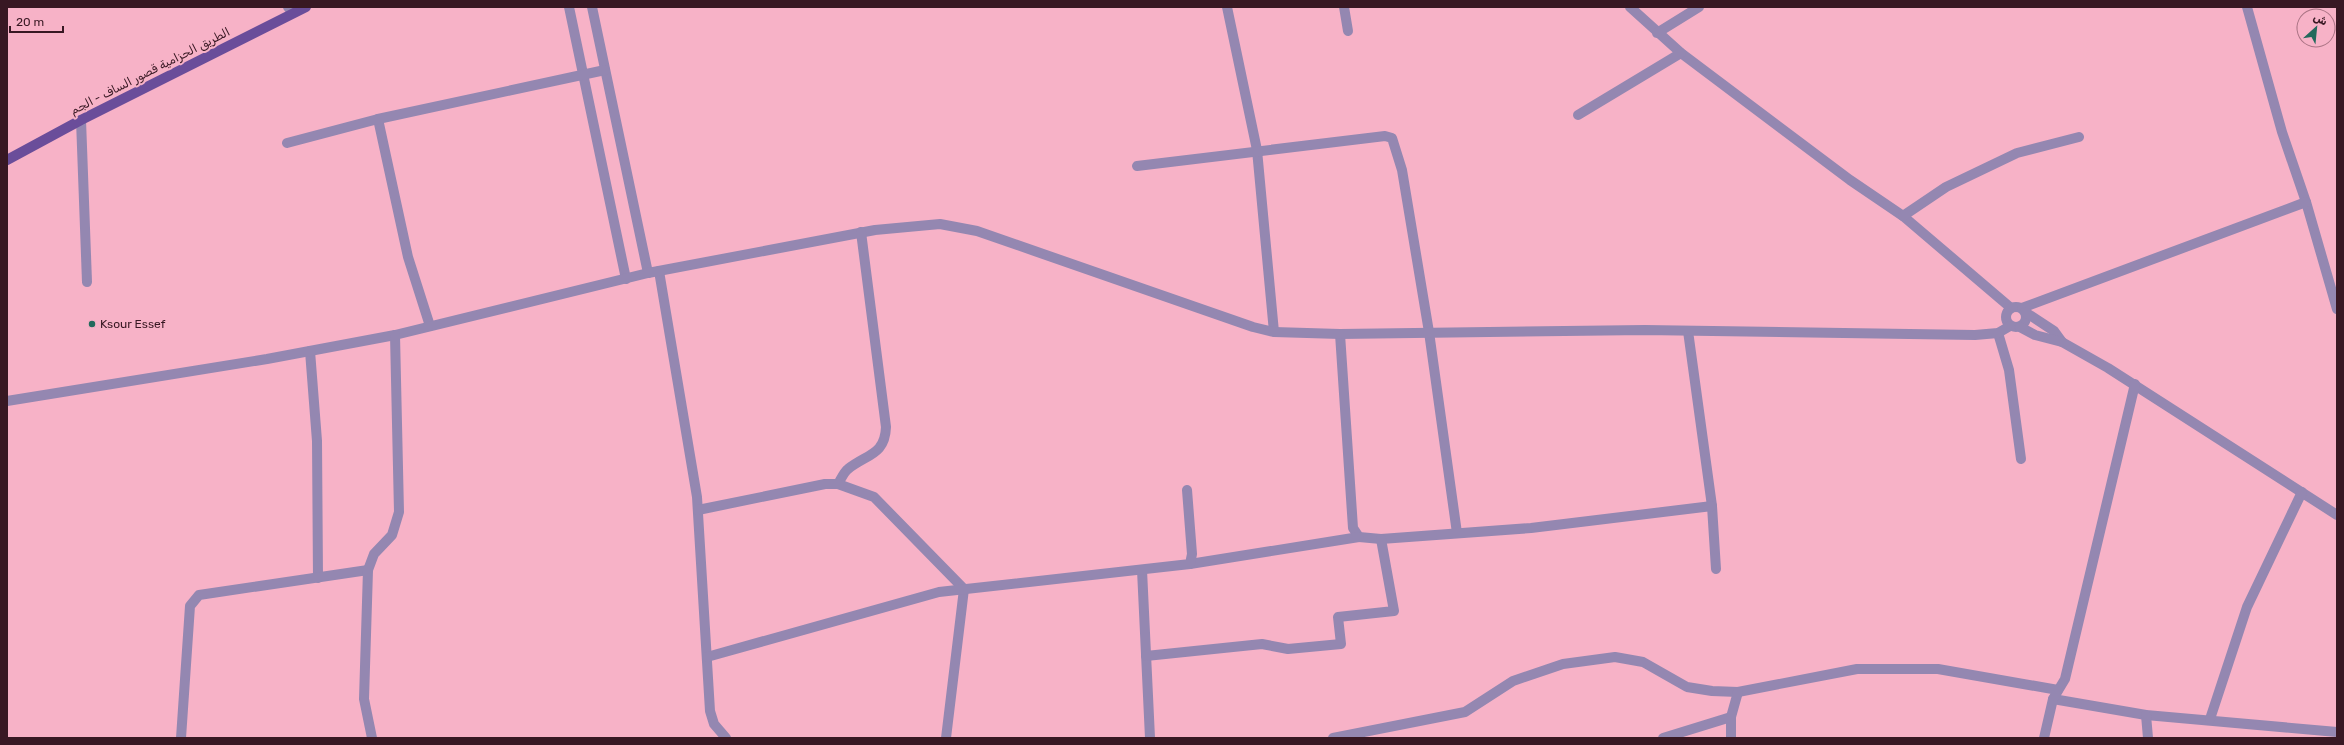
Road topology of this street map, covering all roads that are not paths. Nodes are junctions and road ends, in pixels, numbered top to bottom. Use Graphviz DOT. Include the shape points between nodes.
graph roads {
  1 [pos="306,7"];
  2 [pos="569,7"];
  3 [pos="592,7"];
  4 [pos="1227,7"];
  5 [pos="1344,7"];
  6 [pos="1630,7"];
  7 [pos="1699,7"];
  8 [pos="2248,7"];
  9 [pos="291,10"];
  10 [pos="1348,31"];
  11 [pos="1657,33"];
  12 [pos="1681,53"];
  13 [pos="605,70"];
  14 [pos="582,73"];
  15 [pos="1578,115"];
  16 [pos="82,120"];
  17 [pos="378,120"];
  18 [pos="2079,137"];
  19 [pos="287,143"];
  20 [pos="1257,150"];
  21 [pos="7,160"];
  22 [pos="1137,166"];
  23 [pos="2306,202"];
  24 [pos="1903,216"];
  25 [pos="861,232"];
  26 [pos="659,271"];
  27 [pos="648,273"];
  28 [pos="626,279"];
  29 [pos="87,282"];
  30 [pos="2011,308"];
  31 [pos="2337,309"];
  32 [pos="2023,310"];
  33 [pos="430,326"];
  34 [pos="2010,326"];
  35 [pos="2020,327"];
  36 [pos="1688,331"];
  37 [pos="1274,332"];
  38 [pos="1429,332"];
  39 [pos="1998,333"];
  40 [pos="1340,334"];
  41 [pos="395,335"];
  42 [pos="2062,342"];
  43 [pos="310,351"];
  44 [pos="2135,384"];
  45 [pos="7,400"];
  46 [pos="2021,459"];
  47 [pos="838,484"];
  48 [pos="1187,490"];
  49 [pos="2302,492"];
  50 [pos="1712,506"];
  51 [pos="698,510"];
  52 [pos="2337,515"];
  53 [pos="1457,533"];
  54 [pos="1359,537"];
  55 [pos="1381,538"];
  56 [pos="1190,564"];
  57 [pos="1716,569"];
  58 [pos="368,570"];
  59 [pos="1142,570"];
  60 [pos="318,578"];
  61 [pos="964,589"];
  62 [pos="1146,656"];
  63 [pos="707,657"];
  64 [pos="1738,692"];
  65 [pos="2055,695"];
  66 [pos="2146,715"];
  67 [pos="1731,717"];
  68 [pos="2210,719"];
  69 [pos="2337,732"];
  70 [pos="181,738"];
  71 [pos="372,738"];
  72 [pos="726,738"];
  73 [pos="946,738"];
  74 [pos="1150,738"];
  75 [pos="1333,738"];
  76 [pos="1663,738"];
  77 [pos="1731,738"];
  78 [pos="2044,738"];
  79 [pos="2148,738"];
  1 -- 9 [label="main road, الطريق الحزامية قصور الساف - الجم"];
  2 -- 14 [label="street"];
  3 -- 13 [label="street"];
  4 -- 20 [label="street"];
  5 -- 10 [label="street"];
  6 -- 11 [label="street"];
  7 -- 11 [label="street"];
  8 -- 23 [label="street" via="2282,132"];
  9 -- 16 [label="main road, الطريق الحزامية قصور الساف - الجم"];
  11 -- 12 [label="street"];
  12 -- 15 [label="street"];
  12 -- 24 [label="street" via="1850,180"];
  13 -- 14 [label="street"];
  13 -- 27 [label="street"];
  14 -- 17 [label="street"];
  14 -- 28 [label="street"];
  16 -- 21 [label="main road, الطريق الحزامية قصور الساف - الجم"];
  16 -- 29 [label="street"];
  17 -- 19 [label="street"];
  17 -- 33 [label="street" via="408,257"];
  18 -- 24 [label="street" via="2017,153 1946,187"];
  20 -- 22 [label="street"];
  20 -- 37 [label="street"];
  20 -- 38 [label="street" via="1385,136 1392,138 1402,170"];
  23 -- 31 [label="street"];
  23 -- 32 [label="street"];
  24 -- 30 [label="street"];
  25 -- 26 [label="street"];
  25 -- 37 [label="street" via="926,224 962,227"];
  25 -- 47 [label="street" via="886,439 878,450 847,470"];
  26 -- 27 [label="street"];
  26 -- 51 [label="street"];
  27 -- 28 [label="street"];
  28 -- 33 [label="street"];
  30 -- 32 [label="street"];
  30 -- 34 [label="street" via="2005,316"];
  32 -- 35 [label="street" via="2026,318"];
  32 -- 42 [label="street" via="2054,331"];
  33 -- 41 [label="street"];
  34 -- 35 [label="street"];
  34 -- 39 [label="street"];
  35 -- 42 [label="street" via="2035,335"];
  36 -- 38 [label="street"];
  36 -- 39 [label="street" via="1975,335"];
  36 -- 50 [label="street"];
  37 -- 40 [label="street"];
  38 -- 40 [label="street"];
  38 -- 53 [label="street"];
  39 -- 46 [label="street" via="2009,370"];
  40 -- 54 [label="street" via="1353,528"];
  41 -- 43 [label="street"];
  41 -- 58 [label="street" via="399,512 392,535 374,554"];
  42 -- 44 [label="street"];
  43 -- 45 [label="street"];
  43 -- 60 [label="street" via="317,441"];
  44 -- 49 [label="street"];
  44 -- 65 [label="street" via="2065,679"];
  47 -- 51 [label="street" via="825,484"];
  47 -- 61 [label="street" via="874,497"];
  48 -- 56 [label="street" via="1192,559"];
  49 -- 52 [label="street"];
  49 -- 68 [label="street" via="2247,607"];
  50 -- 53 [label="street" via="1531,528"];
  50 -- 57 [label="street"];
  51 -- 63 [label="street"];
  53 -- 55 [label="street"];
  54 -- 55 [label="street"];
  54 -- 56 [label="street"];
  55 -- 62 [label="street" via="1394,611 1338,617 1341,644 1288,649 1262,644"];
  56 -- 59 [label="street"];
  58 -- 60 [label="street"];
  58 -- 71 [label="street" via="364,699"];
  59 -- 61 [label="street"];
  59 -- 62 [label="street"];
  60 -- 70 [label="street" via="199,595 190,606"];
  61 -- 63 [label="street" via="939,592"];
  61 -- 73 [label="street"];
  62 -- 74 [label="street"];
  63 -- 72 [label="street" via="710,711 714,724"];
  64 -- 65 [label="street" via="1857,669 1938,669"];
  64 -- 67 [label="street"];
  64 -- 75 [label="street" via="1687,687 1643,662 1615,657 1563,664 1513,680 1465,712"];
  65 -- 66 [label="street"];
  65 -- 78 [label="street"];
  66 -- 68 [label="street"];
  66 -- 79 [label="street"];
  67 -- 76 [label="street"];
  67 -- 77 [label="street"];
  68 -- 69 [label="street"];
}
